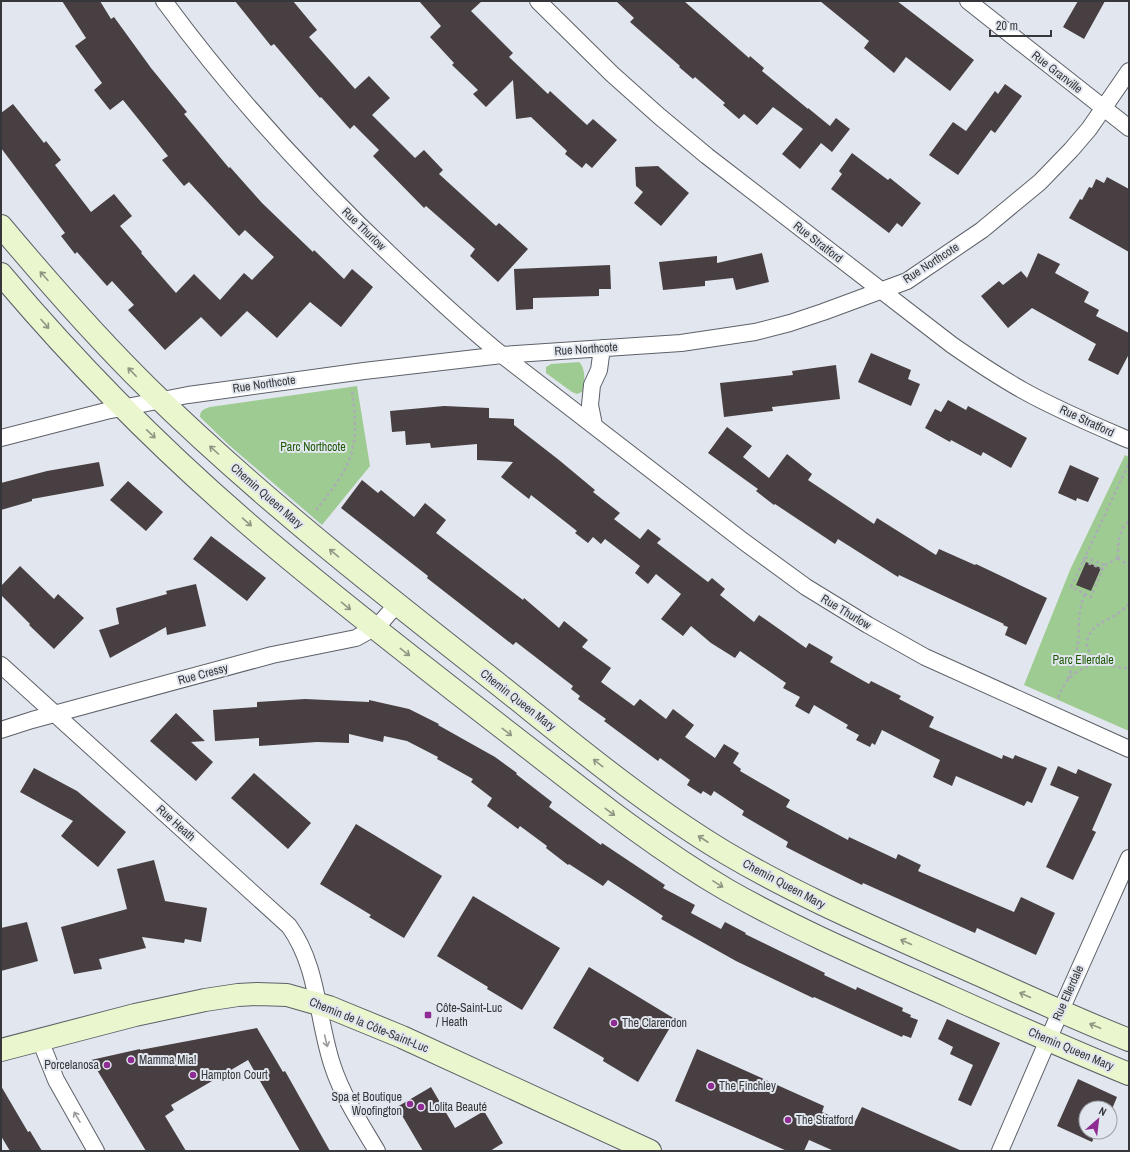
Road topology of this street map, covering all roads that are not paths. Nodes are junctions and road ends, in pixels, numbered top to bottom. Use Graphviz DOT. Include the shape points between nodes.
graph roads {
  1 [pos="164,1"];
  2 [pos="538,1"];
  3 [pos="968,1"];
  4 [pos="1129,71"];
  5 [pos="1103,108"];
  6 [pos="1129,128"];
  7 [pos="1,226"];
  8 [pos="1,274"];
  9 [pos="882,290"];
  10 [pos="602,348"];
  11 [pos="502,355"];
  12 [pos="160,399"];
  13 [pos="123,407"];
  14 [pos="594,425"];
  15 [pos="1,438"];
  16 [pos="1129,440"];
  17 [pos="397,604"];
  18 [pos="374,628"];
  19 [pos="1,665"];
  20 [pos="55,714"];
  21 [pos="1,730"];
  22 [pos="1129,749"];
  23 [pos="1129,858"];
  24 [pos="318,1003"];
  25 [pos="1061,1010"];
  26 [pos="40,1040"];
  27 [pos="1048,1040"];
  28 [pos="1129,1040"];
  29 [pos="1,1050"];
  30 [pos="1129,1074"];
  31 [pos="96,1151"];
  32 [pos="377,1151"];
  33 [pos="650,1151"];
  34 [pos="1000,1151"];
  1 -- 11 [label="street, Rue Thurlow" via="215,67 279,141 348,214 463,323"];
  2 -- 9 [label="street, Rue Stratford" via="659,116 707,156"];
  3 -- 5 [label="street, Rue Granville"];
  4 -- 5 [label="street, Rue Northcote"];
  5 -- 6 [label="street, Rue Granville"];
  5 -- 9 [label="street, Rue Northcote" via="1089,129 1055,167 1010,208 907,281"];
  12 -- 7 [label="street, Chemin Queen Mary, one-way" via="86,323"];
  8 -- 13 [label="street, Chemin Queen Mary, one-way" via="68,350"];
  9 -- 10 [label="street, Rue Northcote" via="824,312 755,332 681,343"];
  9 -- 16 [label="street, Rue Stratford" via="984,367 1024,391"];
  10 -- 11 [label="street, Rue Northcote"];
  10 -- 14 [label="street" via="599,370 592,385 590,405"];
  11 -- 12 [label="street, Rue Northcote"];
  11 -- 14 [label="street, Rue Thurlow"];
  12 -- 13 [label="street, Rue Northcote"];
  17 -- 12 [label="street, Chemin Queen Mary, one-way" via="303,527"];
  13 -- 15 [label="street, Rue Northcote"];
  13 -- 18 [label="street, Chemin Queen Mary, one-way" via="247,523"];
  14 -- 22 [label="street, Rue Thurlow" via="772,563 843,610 925,657"];
  17 -- 18 [label="street, Rue Cressy"];
  25 -- 17 [label="street, Chemin Queen Mary, one-way" via="838,912 723,851 610,772"];
  18 -- 20 [label="street, Rue Cressy" via="356,638 272,655"];
  18 -- 27 [label="street, Chemin Queen Mary, one-way" via="612,813 724,888 829,943"];
  19 -- 20 [label="street, Rue Heath"];
  20 -- 21 [label="street, Rue Cressy"];
  20 -- 24 [label="street, Rue Heath" via="288,926 302,948"];
  23 -- 25 [label="street, Rue Ellerdale"];
  24 -- 26 [label="street, Chemin de la Côte-Saint-Luc" via="275,994 222,997 135,1015"];
  24 -- 32 [label="street, Rue Heath, one-way" via="340,1085"];
  24 -- 33 [label="street, Chemin de la Côte-Saint-Luc" via="402,1036"];
  25 -- 27 [label="street, Rue Ellerdale"];
  28 -- 25 [label="street, Chemin Queen Mary, one-way"];
  26 -- 29 [label="street, Chemin de la Côte-Saint-Luc"];
  31 -- 26 [label="street, one-way" via="56,1080"];
  27 -- 30 [label="street, Chemin Queen Mary"];
  27 -- 34 [label="street, Rue Ellerdale"];
}
